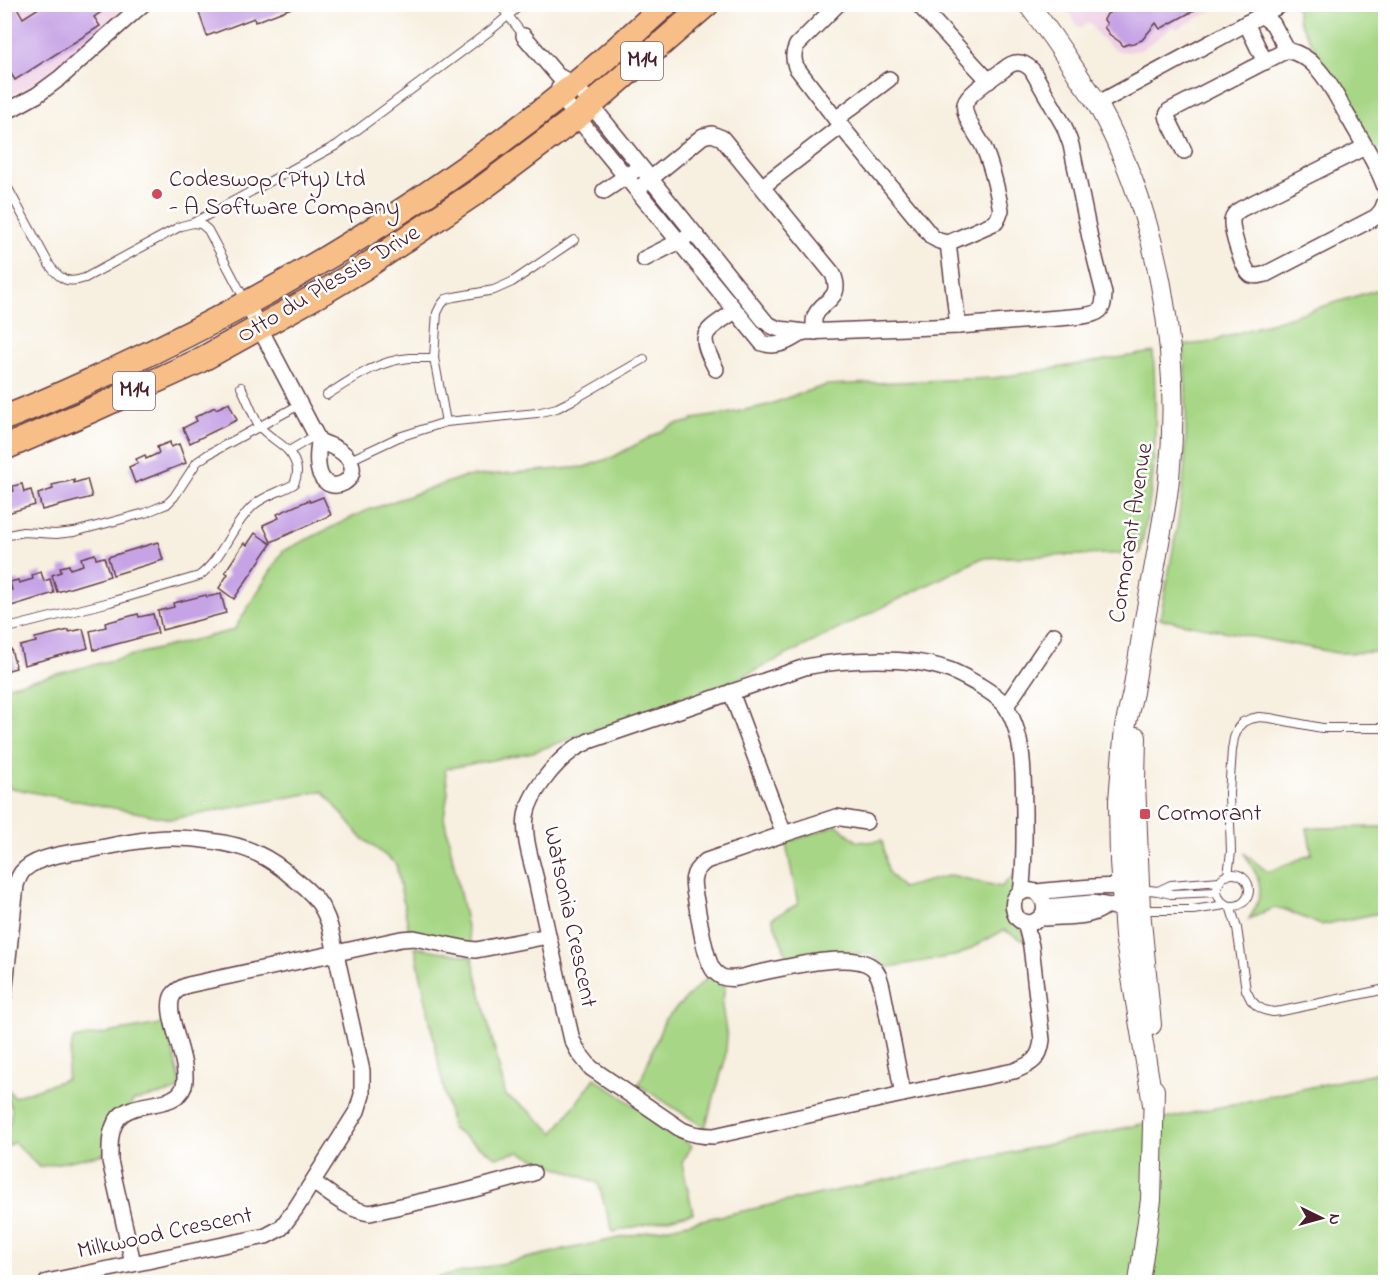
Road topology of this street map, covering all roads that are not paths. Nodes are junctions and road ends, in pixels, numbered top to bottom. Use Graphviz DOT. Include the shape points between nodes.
graph roads {
  1 [pos="143,4"];
  2 [pos="499,4"];
  3 [pos="522,4"];
  4 [pos="666,4"];
  5 [pos="707,4"];
  6 [pos="838,4"];
  7 [pos="918,4"];
  8 [pos="1028,4"];
  9 [pos="1282,4"];
  10 [pos="1261,15"];
  11 [pos="508,16"];
  12 [pos="1246,23"];
  13 [pos="524,36"];
  14 [pos="1287,50"];
  15 [pos="1265,62"];
  16 [pos="889,79"];
  17 [pos="989,81"];
  18 [pos="564,86"];
  19 [pos="1097,105"];
  20 [pos="584,111"];
  21 [pos="4,113"];
  22 [pos="839,122"];
  23 [pos="1365,147"];
  24 [pos="1184,151"];
  25 [pos="641,166"];
  26 [pos="626,178"];
  27 [pos="651,179"];
  28 [pos="4,182"];
  29 [pos="763,186"];
  30 [pos="1386,190"];
  31 [pos="604,191"];
  32 [pos="636,191"];
  33 [pos="1386,200"];
  34 [pos="193,223"];
  35 [pos="693,231"];
  36 [pos="574,240"];
  37 [pos="678,242"];
  38 [pos="948,243"];
  39 [pos="644,259"];
  40 [pos="247,304"];
  41 [pos="735,311"];
  42 [pos="958,326"];
  43 [pos="259,327"];
  44 [pos="809,332"];
  45 [pos="434,358"];
  46 [pos="644,359"];
  47 [pos="716,369"];
  48 [pos="241,387"];
  49 [pos="327,395"];
  50 [pos="299,405"];
  51 [pos="4,418"];
  52 [pos="446,422"];
  53 [pos="260,426"];
  54 [pos="317,438"];
  55 [pos="4,448"];
  56 [pos="289,451"];
  57 [pos="350,460"];
  58 [pos="4,536"];
  59 [pos="4,629"];
  60 [pos="1054,635"];
  61 [pos="731,692"];
  62 [pos="1006,706"];
  63 [pos="1386,728"];
  64 [pos="866,822"];
  65 [pos="783,834"];
  66 [pos="1231,852"];
  67 [pos="1228,875"];
  68 [pos="1239,875"];
  69 [pos="1220,881"];
  70 [pos="1139,889"];
  71 [pos="1217,891"];
  72 [pos="1030,892"];
  73 [pos="1228,905"];
  74 [pos="1241,905"];
  75 [pos="1123,908"];
  76 [pos="1037,917"];
  77 [pos="1238,928"];
  78 [pos="548,936"];
  79 [pos="335,953"];
  80 [pos="1386,989"];
  81 [pos="4,995"];
  82 [pos="903,1094"];
  83 [pos="532,1173"];
  84 [pos="313,1182"];
  85 [pos="134,1263"];
  86 [pos="47,1282"];
  87 [pos="1139,1282"];
  1 -- 21 [label="street" via="60,78"];
  2 -- 11 [label="lane"];
  3 -- 11 [label="lane"];
  4 -- 18 [label="main road, Otto du Plessis Drive / M14"];
  5 -- 20 [label="main road, Otto du Plessis Drive / M14"];
  6 -- 22 [label="street" via="797,45 793,60"];
  7 -- 17 [label="street"];
  8 -- 19 [label="street, Cormorant Avenue"];
  9 -- 10 [label="street"];
  10 -- 12 [label="street"];
  10 -- 14 [label="street" via="1273,24"];
  11 -- 13 [label="lane"];
  11 -- 34 [label="lane" via="337,145"];
  12 -- 15 [label="street"];
  12 -- 19 [label="street"];
  13 -- 18 [label="street"];
  14 -- 15 [label="street"];
  14 -- 23 [label="street" via="1316,66"];
  15 -- 24 [label="street" via="1169,111 1168,119"];
  16 -- 22 [label="street"];
  17 -- 38 [label="street" via="967,99 965,111 989,161 1001,210 996,222"];
  17 -- 42 [label="street" via="1015,63 1027,65 1064,126 1104,303 1096,313 1083,316"];
  18 -- 20 [label="street"];
  18 -- 40 [label="main road, Otto du Plessis Drive / M14" via="513,133 460,171 356,240"];
  19 -- 70 [label="street, Cormorant Avenue" via="1130,173 1147,223 1170,348 1173,409 1169,480 1133,693"];
  20 -- 25 [label="street"];
  20 -- 26 [label="street"];
  20 -- 43 [label="main road, Otto du Plessis Drive / M14" via="426,227 327,290"];
  22 -- 29 [label="street"];
  22 -- 38 [label="street" via="932,237"];
  23 -- 30 [label="street"];
  23 -- 33 [label="street" via="1234,214 1234,233 1245,270 1250,275 1266,274 1376,217"];
  25 -- 26 [label="street"];
  25 -- 27 [label="street"];
  26 -- 31 [label="street"];
  26 -- 32 [label="street"];
  27 -- 29 [label="street" via="702,136 712,134 722,138"];
  27 -- 32 [label="street"];
  27 -- 35 [label="street"];
  28 -- 34 [label="lane" via="50,266 65,280 85,278 164,234"];
  29 -- 44 [label="street" via="836,279 832,298 815,315"];
  32 -- 37 [label="street"];
  34 -- 40 [label="lane" via="208,230"];
  35 -- 37 [label="street"];
  35 -- 44 [label="street" via="770,326"];
  36 -- 45 [label="lane" via="512,282 494,290 446,299 437,313"];
  37 -- 39 [label="street"];
  37 -- 41 [label="street"];
  38 -- 42 [label="street"];
  40 -- 43 [label="street"];
  40 -- 51 [label="main road, Otto du Plessis Drive / M14" via="160,349"];
  41 -- 44 [label="street" via="768,345"];
  41 -- 47 [label="street" via="706,332 704,338"];
  42 -- 44 [label="street"];
  43 -- 50 [label="street"];
  43 -- 55 [label="main road, Otto du Plessis Drive / M14" via="197,362"];
  45 -- 49 [label="lane" via="410,358 378,366"];
  45 -- 52 [label="lane"];
  46 -- 52 [label="lane" via="557,408"];
  48 -- 53 [label="lane"];
  50 -- 53 [label="lane"];
  50 -- 54 [label="street"];
  52 -- 57 [label="lane" via="399,437"];
  53 -- 56 [label="lane"];
  53 -- 58 [label="lane" via="197,462 167,504 74,532"];
  54 -- 56 [label="lane"];
  54 -- 57 [label="street"];
  54 -- 57 [label="street" via="318,466 331,484 338,486 349,480"];
  56 -- 59 [label="lane" via="297,471 294,484 254,504 209,568 199,576"];
  60 -- 62 [label="street"];
  61 -- 62 [label="street, Watsonia Crescent" via="822,664 907,662 949,669 989,691"];
  61 -- 65 [label="street"];
  61 -- 78 [label="street, Watsonia Crescent" via="589,741 574,749 547,776 530,801 526,829"];
  62 -- 72 [label="street, Watsonia Crescent" via="1020,740 1023,760 1024,871"];
  63 -- 66 [label="lane" via="1322,728 1259,717 1243,722 1232,750"];
  64 -- 65 [label="street" via="836,817"];
  65 -- 82 [label="street" via="697,867 692,879 713,970 722,977 735,978 843,960 871,966 882,987"];
  66 -- 67 [label="lane"];
  66 -- 68 [label="lane"];
  67 -- 68 [label="lane"];
  67 -- 69 [label="lane"];
  68 -- 74 [label="lane" via="1250,889"];
  69 -- 70 [label="lane"];
  69 -- 71 [label="lane"];
  70 -- 71 [label="lane" via="1171,894"];
  70 -- 72 [label="street"];
  70 -- 75 [label="street, Cormorant Avenue"];
  71 -- 73 [label="lane"];
  72 -- 76 [label="street" via="1043,899"];
  72 -- 76 [label="street" via="1014,899 1013,909 1017,918"];
  73 -- 74 [label="lane"];
  73 -- 75 [label="lane" via="1193,910"];
  73 -- 77 [label="lane"];
  74 -- 77 [label="lane"];
  75 -- 76 [label="street" via="1092,903"];
  75 -- 87 [label="street, Cormorant Avenue" via="1153,1040 1151,1200"];
  76 -- 82 [label="street, Watsonia Crescent" via="1031,946 1042,1040 1037,1057 1028,1066 1014,1071"];
  77 -- 80 [label="lane" via="1246,990 1264,1010 1282,1011"];
  78 -- 79 [label="street" via="476,950 414,938"];
  78 -- 82 [label="street, Watsonia Crescent" via="572,1040 579,1053 591,1068 682,1130 714,1136"];
  79 -- 81 [label="street, Milkwood Crescent" via="321,904 259,854 206,841 152,839 46,858 25,868 16,885"];
  79 -- 84 [label="street, Milkwood Crescent" via="362,1071 362,1095 357,1111"];
  79 -- 85 [label="street" via="188,985 174,993 171,1012 184,1067 183,1088 168,1100 125,1112 112,1131 110,1161"];
  83 -- 84 [label="street" via="370,1213 344,1203"];
  84 -- 85 [label="street, Milkwood Crescent" via="282,1228 266,1236"];
  85 -- 86 [label="street, Milkwood Crescent"];
}
